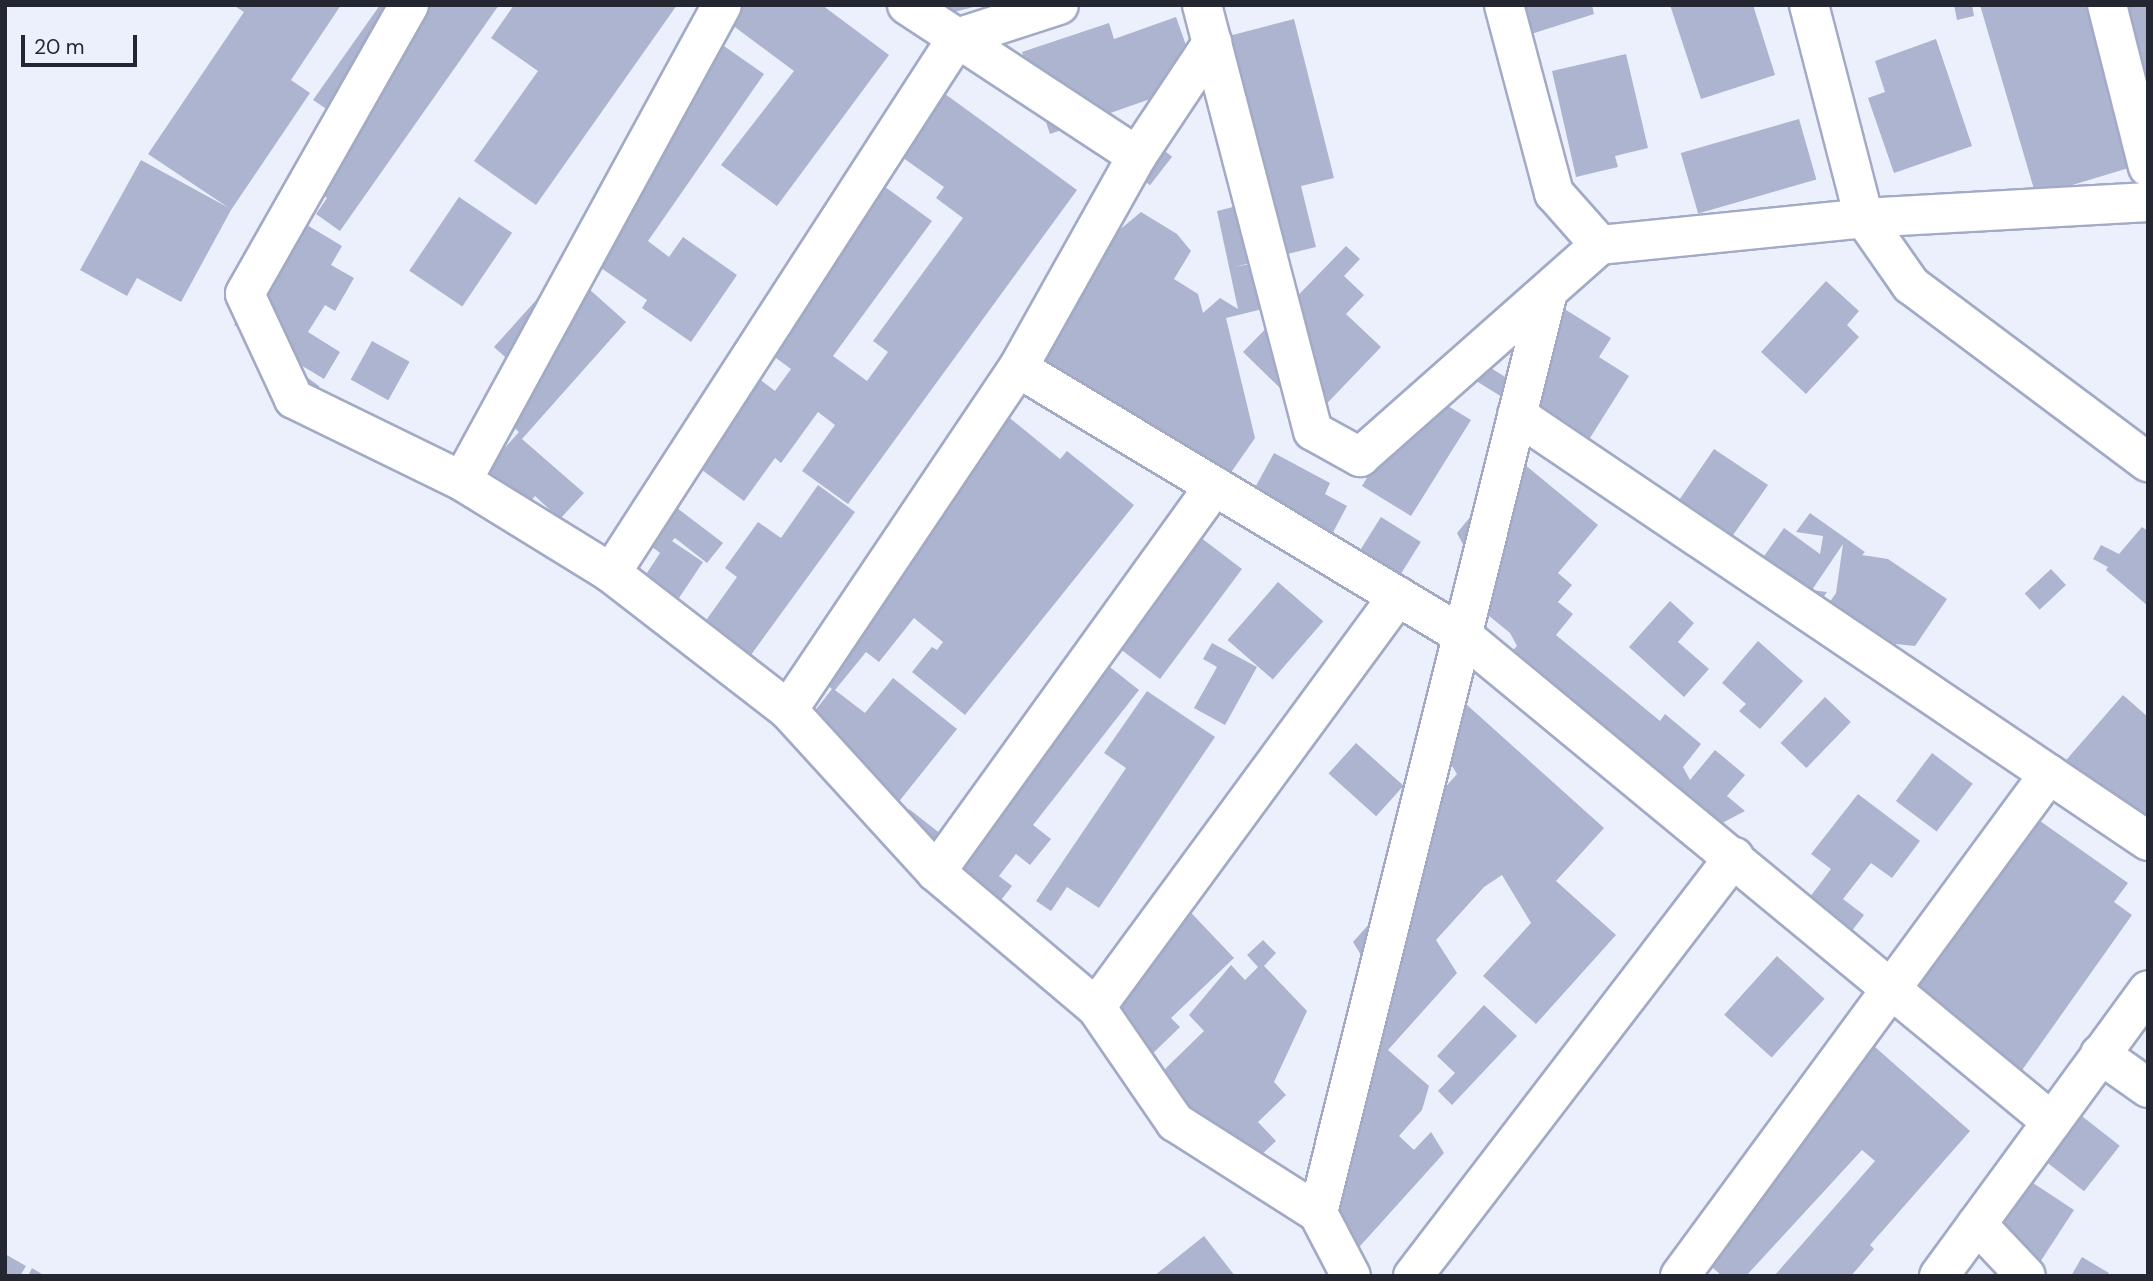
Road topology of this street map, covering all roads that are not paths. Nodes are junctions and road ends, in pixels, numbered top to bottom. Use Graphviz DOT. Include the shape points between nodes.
graph roads {
  1 [pos="409,5"];
  2 [pos="722,5"];
  3 [pos="907,5"];
  4 [pos="1059,5"];
  5 [pos="1202,5"];
  6 [pos="1504,5"];
  7 [pos="1808,5"];
  8 [pos="2107,5"];
  9 [pos="952,22"];
  10 [pos="1212,43"];
  11 [pos="1137,156"];
  12 [pos="2148,167"];
  13 [pos="2148,202"];
  14 [pos="1864,218"];
  15 [pos="1600,245"];
  16 [pos="1548,292"];
  17 [pos="1018,368"];
  18 [pos="1517,415"];
  19 [pos="2148,462"];
  20 [pos="462,481"];
  21 [pos="1214,486"];
  22 [pos="611,573"];
  23 [pos="1398,596"];
  24 [pos="1462,635"];
  25 [pos="788,710"];
  26 [pos="2049,775"];
  27 [pos="2148,841"];
  28 [pos="1734,857"];
  29 [pos="936,872"];
  30 [pos="1891,987"];
  31 [pos="2148,990"];
  32 [pos="1096,1007"];
  33 [pos="2101,1054"];
  34 [pos="2148,1088"];
  35 [pos="2052,1122"];
  36 [pos="1318,1213"];
  37 [pos="1977,1224"];
  38 [pos="1351,1276"];
  39 [pos="1413,1276"];
  40 [pos="1680,1276"];
  41 [pos="1939,1276"];
  42 [pos="2026,1276"];
  1 -- 20 [label="street" via="245,294 294,399"];
  2 -- 20 [label="street"];
  3 -- 9 [label="street"];
  4 -- 9 [label="street"];
  5 -- 10 [label="street"];
  6 -- 15 [label="street" via="1554,193"];
  7 -- 14 [label="street"];
  8 -- 12 [label="street"];
  9 -- 11 [label="street"];
  9 -- 22 [label="street"];
  10 -- 11 [label="street"];
  10 -- 16 [label="street" via="1313,431 1360,457"];
  11 -- 17 [label="street"];
  13 -- 14 [label="street"];
  14 -- 15 [label="street"];
  14 -- 19 [label="street" via="1911,285"];
  15 -- 16 [label="street"];
  16 -- 18 [label="street"];
  17 -- 21 [label="street"];
  17 -- 25 [label="street"];
  18 -- 24 [label="street"];
  18 -- 26 [label="street"];
  20 -- 22 [label="street"];
  21 -- 23 [label="street"];
  21 -- 29 [label="street"];
  22 -- 25 [label="street"];
  23 -- 24 [label="street"];
  23 -- 32 [label="street"];
  24 -- 28 [label="street"];
  24 -- 36 [label="street"];
  25 -- 29 [label="street"];
  26 -- 27 [label="street"];
  26 -- 30 [label="street"];
  28 -- 30 [label="street"];
  28 -- 39 [label="street"];
  29 -- 32 [label="street"];
  30 -- 35 [label="street"];
  30 -- 40 [label="street"];
  31 -- 33 [label="street"];
  32 -- 36 [label="street" via="1175,1122"];
  33 -- 34 [label="street"];
  33 -- 35 [label="street"];
  35 -- 37 [label="street"];
  36 -- 38 [label="street"];
  37 -- 41 [label="street"];
  37 -- 42 [label="street"];
}
